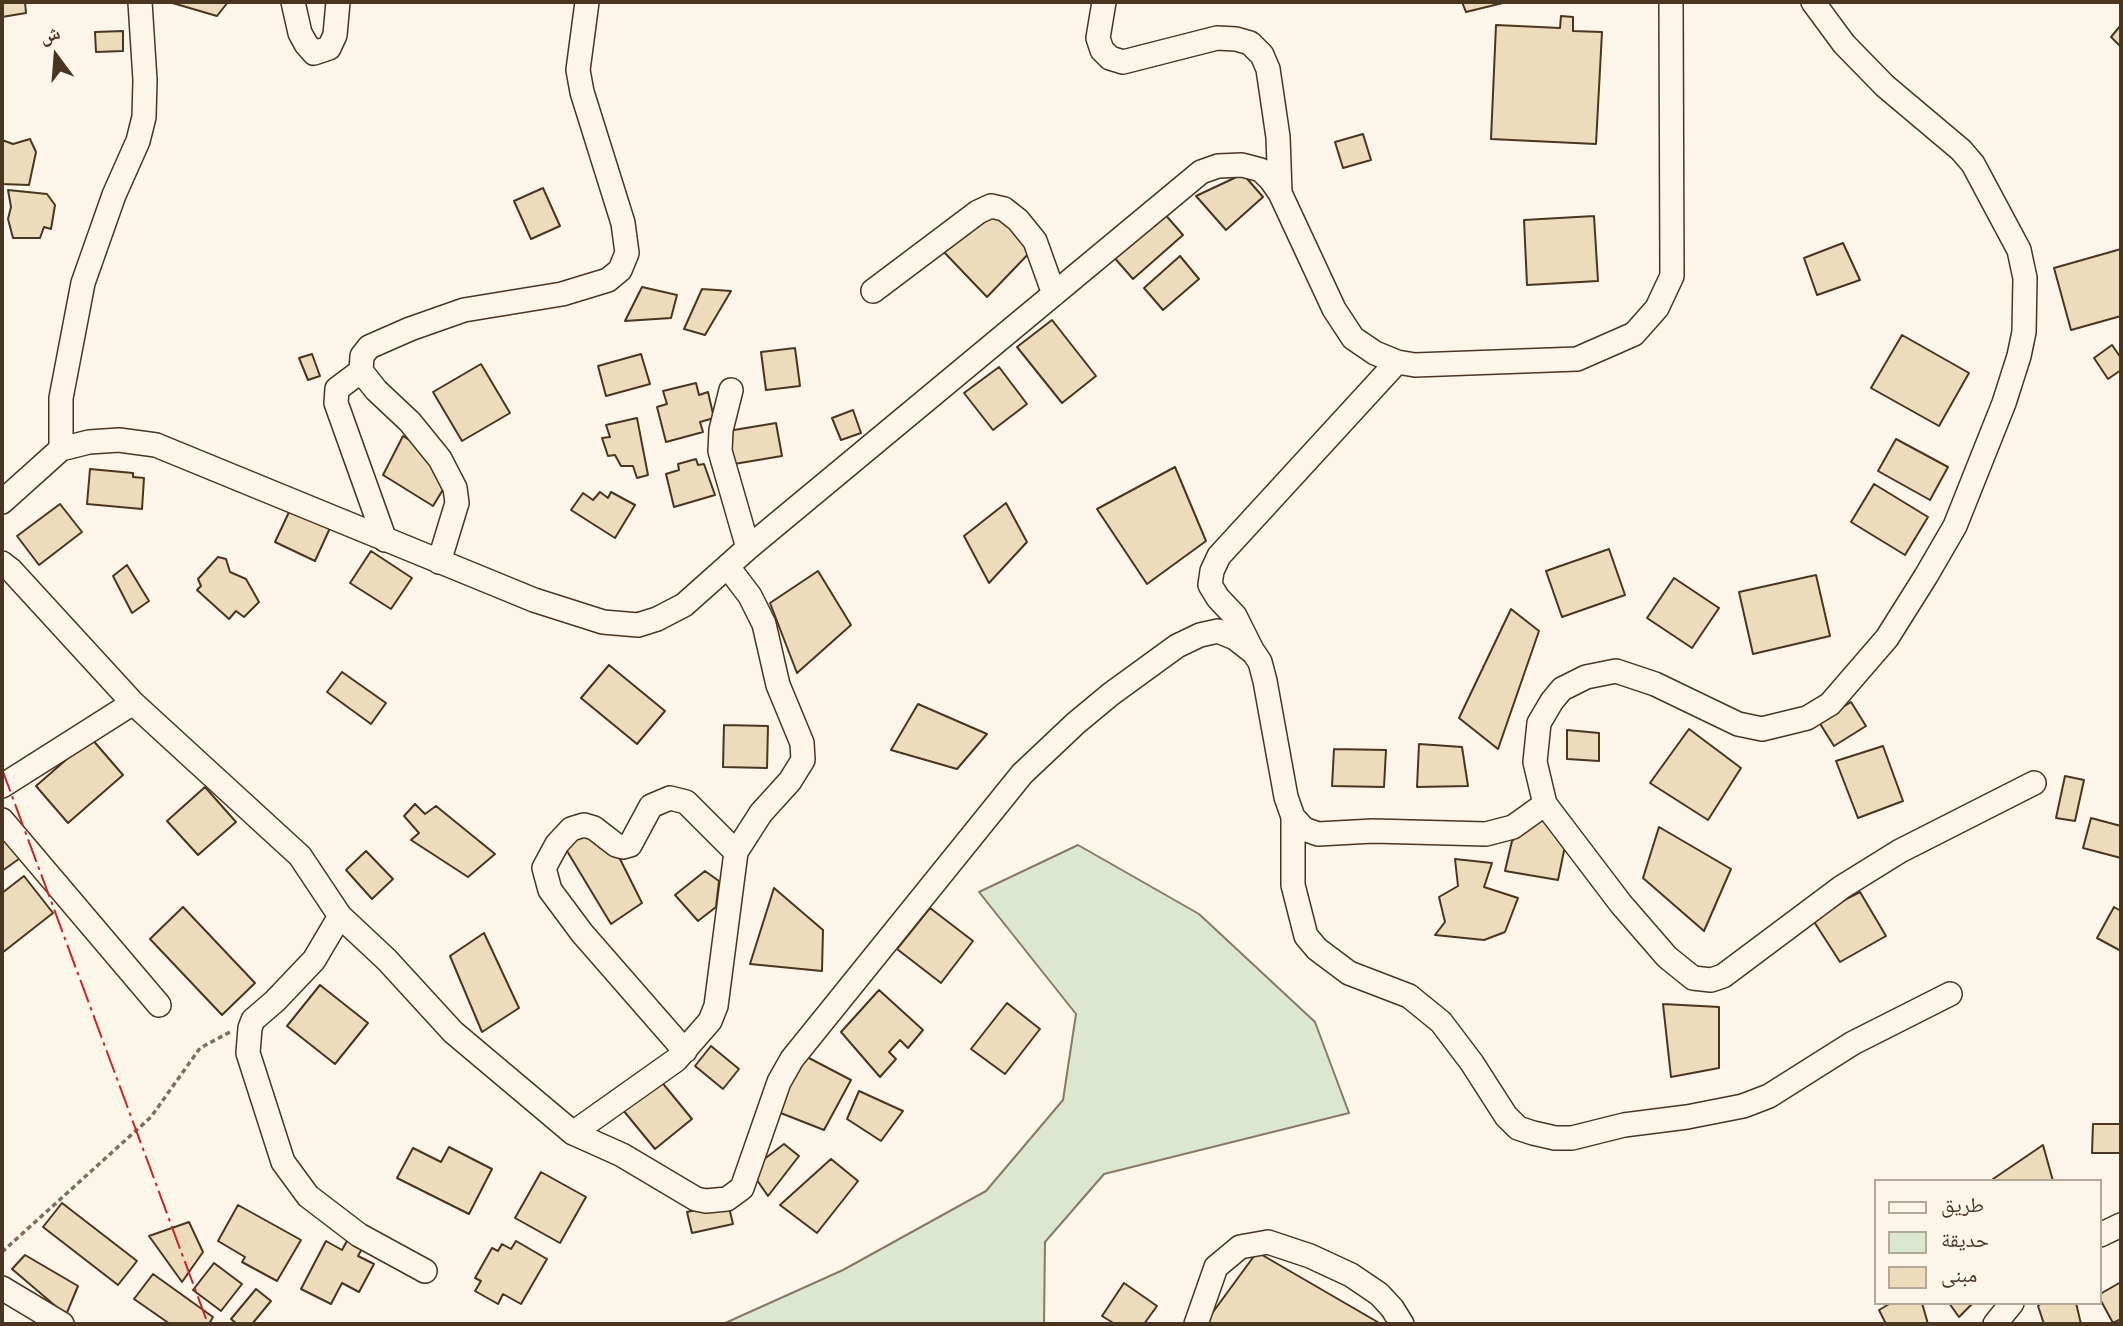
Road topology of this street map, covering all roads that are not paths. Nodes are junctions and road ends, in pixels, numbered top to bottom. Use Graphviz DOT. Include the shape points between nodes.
graph roads {
  1 [pos="140,2"];
  2 [pos="293,2"];
  3 [pos="338,2"];
  4 [pos="587,2"];
  5 [pos="1104,2"];
  6 [pos="1671,2"];
  7 [pos="1813,2"];
  8 [pos="1280,193"];
  9 [pos="873,291"];
  10 [pos="1054,294"];
  11 [pos="1397,362"];
  12 [pos="361,371"];
  13 [pos="731,390"];
  14 [pos="61,450"];
  15 [pos="2,502"];
  16 [pos="385,540"];
  17 [pos="748,548"];
  18 [pos="439,562"];
  19 [pos="2,563"];
  20 [pos="728,566"];
  21 [pos="1254,653"];
  22 [pos="133,704"];
  23 [pos="2034,783"];
  24 [pos="2,786"];
  25 [pos="1545,804"];
  26 [pos="1293,817"];
  27 [pos="2,820"];
  28 [pos="736,852"];
  29 [pos="340,916"];
  30 [pos="1950,994"];
  31 [pos="159,1005"];
  32 [pos="685,1051"];
  33 [pos="573,1133"];
  34 [pos="2121,1225"];
  35 [pos="2102,1234"];
  36 [pos="425,1271"];
  37 [pos="2,1288"];
  38 [pos="2010,1305"];
  39 [pos="62,1324"];
  40 [pos="1196,1324"];
  41 [pos="1402,1324"];
  42 [pos="1995,1324"];
  1 -- 14 [label="street" via="144,117 83,282 61,398"];
  2 -- 3 [label="street" via="300,33 314,53 329,48"];
  4 -- 12 [label="street" via="578,70 623,223 627,253 620,270 608,280 562,295 464,310 410,329 369,348 362,356"];
  5 -- 8 [label="street" via="1098,38 1110,58 1123,62 1217,38 1250,43 1262,55 1278,137"];
  6 -- 11 [label="street" via="1672,276 1657,309 1634,334 1577,359"];
  7 -- 25 [label="street" via="1844,44 1885,86 1973,164 2019,250 2025,278 2025,320 2004,403 1955,526 1887,638 1830,704 1807,718 1762,729 1738,724 1655,684 1616,671 1586,677 1562,689 1539,723 1535,762"];
  8 -- 10 [label="street" via="1261,170 1218,166 1201,172"];
  8 -- 11 [label="street" via="1334,309 1353,338"];
  9 -- 10 [label="street" via="991,205 1018,220 1035,241"];
  10 -- 17 [label="street"];
  11 -- 21 [label="street" via="1219,556 1210,585 1235,616"];
  12 -- 16 [label="street" via="337,389 336,403"];
  12 -- 18 [label="street" via="440,459 455,488 457,503"];
  13 -- 17 [label="street" via="720,451"];
  14 -- 15 [label="street"];
  14 -- 16 [label="street" via="120,440 156,445"];
  16 -- 18 [label="street"];
  17 -- 20 [label="street"];
  18 -- 20 [label="street" via="534,600 623,625 657,619 684,604"];
  19 -- 22 [label="street"];
  20 -- 28 [label="street" via="764,624 778,685 802,743 803,760"];
  21 -- 26 [label="street" via="1265,681"];
  21 -- 33 [label="street" via="1218,631 1177,646 1076,723 1022,774 792,1059 737,1194 726,1199 696,1199 622,1155"];
  22 -- 24 [label="street"];
  22 -- 29 [label="street" via="300,856"];
  23 -- 25 [label="street" via="1888,859 1842,887 1723,976 1710,980 1693,978 1667,957"];
  25 -- 26 [label="street" via="1513,827 1486,834 1318,834 1304,829"];
  26 -- 30 [label="street" via="1293,884 1306,936 1349,973 1409,996 1441,1022 1506,1116 1518,1128 1533,1133 1572,1138 1743,1106 1769,1096 1853,1044"];
  27 -- 31 [label="street"];
  28 -- 32 [label="street" via="716,1006 710,1021"];
  28 -- 32 [label="street" via="686,802 670,798 651,806 630,845 616,845 584,825 571,829 557,844 544,868 550,890 582,933"];
  29 -- 33 [label="street" via="453,1032"];
  29 -- 36 [label="street" via="314,960 253,1020 248,1053 284,1161 308,1196 359,1235"];
  32 -- 33 [label="street"];
  34 -- 35 [label="street"];
  37 -- 39 [label="street"];
  38 -- 42 [label="street"];
  40 -- 41 [label="street" via="1216,1267 1240,1247 1268,1242 1351,1275 1379,1294"];
}
